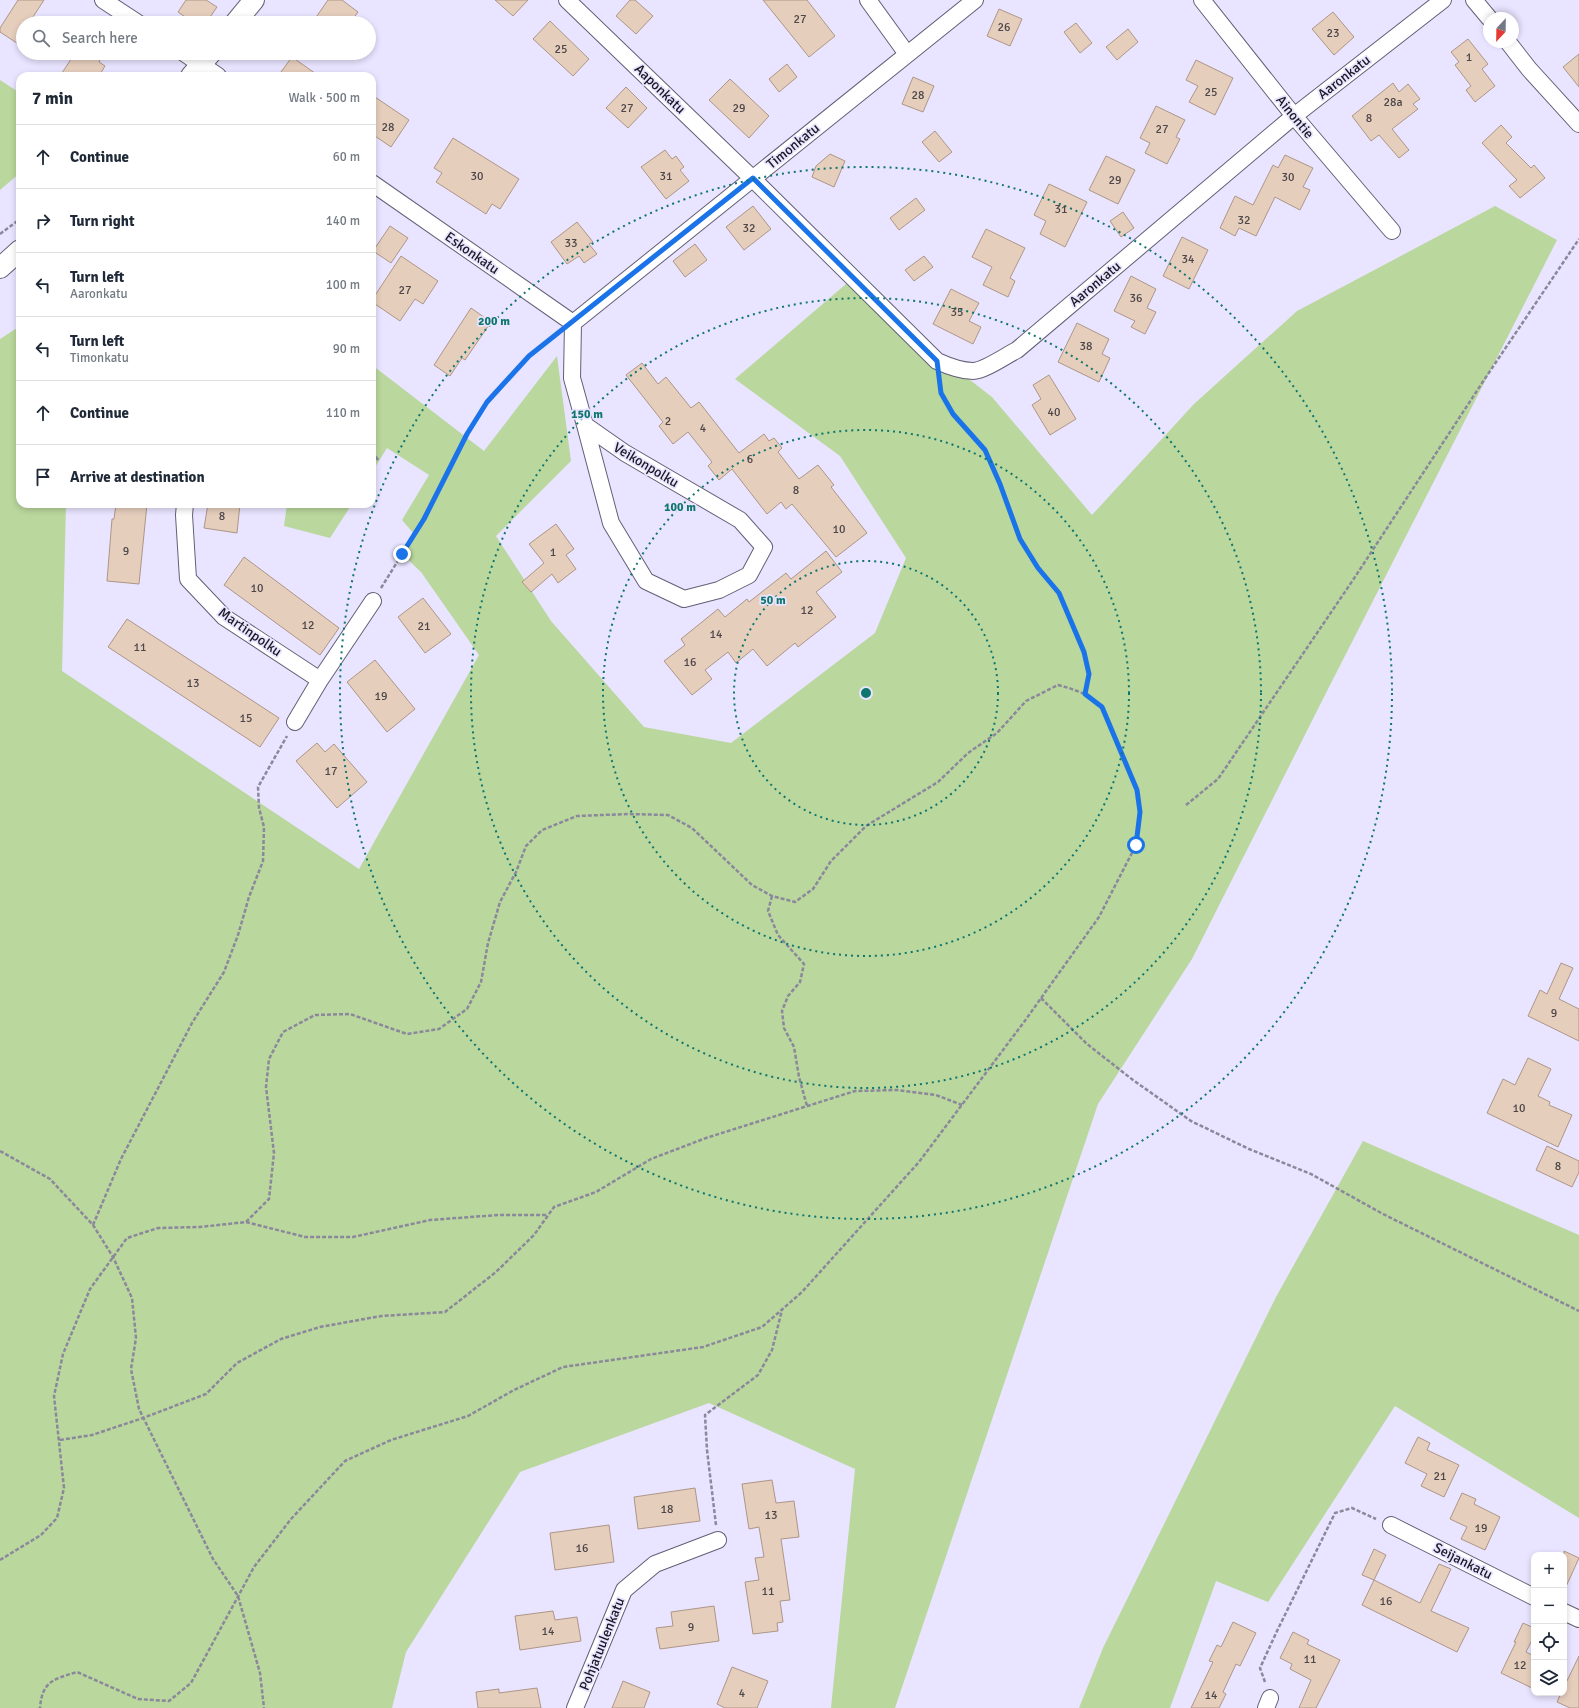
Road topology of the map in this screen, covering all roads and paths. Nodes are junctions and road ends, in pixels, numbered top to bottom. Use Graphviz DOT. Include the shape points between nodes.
graph roads {
  1 [pos="103,0"];
  2 [pos="254,0"];
  3 [pos="567,0"];
  4 [pos="868,0"];
  5 [pos="975,0"];
  6 [pos="1202,0"];
  7 [pos="1443,0"];
  8 [pos="1474,0"];
  9 [pos="1484,12"];
  10 [pos="127,16"];
  11 [pos="241,16"];
  12 [pos="1513,48"];
  13 [pos="907,54"];
  14 [pos="201,64"];
  15 [pos="212,72"];
  16 [pos="1294,116"];
  17 [pos="1579,124"];
  18 [pos="753,178"];
  19 [pos="376,186"];
  20 [pos="16,221"];
  21 [pos="1392,231"];
  22 [pos="0,234"];
  23 [pos="1579,240"];
  24 [pos="16,254"];
  25 [pos="0,268"];
  26 [pos="573,322"];
  27 [pos="937,361"];
  28 [pos="585,425"];
  29 [pos="376,458"];
  30 [pos="378,461"];
  31 [pos="185,508"];
  32 [pos="373,601"];
  33 [pos="320,680"];
  34 [pos="1085,694"];
  35 [pos="295,722"];
  36 [pos="1186,805"];
  37 [pos="772,896"];
  38 [pos="1041,998"];
  39 [pos="962,1105"];
  40 [pos="807,1106"];
  41 [pos="0,1151"];
  42 [pos="548,1215"];
  43 [pos="246,1222"];
  44 [pos="93,1225"];
  45 [pos="113,1258"];
  46 [pos="782,1309"];
  47 [pos="1579,1311"];
  48 [pos="143,1418"];
  49 [pos="60,1440"];
  50 [pos="1391,1525"];
  51 [pos="718,1540"];
  52 [pos="0,1560"];
  53 [pos="1531,1595"];
  54 [pos="238,1596"];
  55 [pos="1567,1613"];
  56 [pos="1579,1619"];
  57 [pos="1268,1703"];
  58 [pos="40,1708"];
  59 [pos="264,1708"];
  60 [pos="575,1708"];
  1 -- 10 [label="street"];
  2 -- 11 [label="street"];
  3 -- 18 [label="street, Aaponkatu"];
  4 -- 13 [label="street"];
  5 -- 13 [label="street, Timonkatu"];
  6 -- 16 [label="street, Ainontie"];
  7 -- 16 [label="street, Aaronkatu"];
  8 -- 9 [label="street"];
  12 -- 17 [label="street"];
  13 -- 18 [label="street, Timonkatu"];
  14 -- 15 [label="street"];
  16 -- 21 [label="street, Ainontie"];
  16 -- 27 [label="street, Aaronkatu" via="1017,350 974,371 955,369"];
  18 -- 26 [label="street, Timonkatu"];
  18 -- 27 [label="street, Aaronkatu"];
  19 -- 26 [label="street, Eskonkatu"];
  20 -- 22 [label="path"];
  23 -- 36 [label="path" via="1218,779"];
  24 -- 25 [label="street"];
  26 -- 28 [label="street, Veikonpolku" via="572,378"];
  26 -- 32 [label="path" via="529,356 487,402 467,434 424,519"];
  27 -- 34 [label="path" via="941,393 953,414 985,450 1020,539 1038,568 1059,593 1084,652 1089,674"];
  28 -- 28 [label="street, Veikonpolku" via="625,453 740,520 764,547 750,575 719,590 684,599 646,581 611,523"];
  29 -- 30 [label="path"];
  31 -- 33 [label="street, Martinpolku" via="188,580 224,617"];
  32 -- 33 [label="street"];
  33 -- 35 [label="street"];
  34 -- 37 [label="path" via="1058,685 1026,701 997,733 968,753 938,782 866,826 831,861 813,889 795,902"];
  34 -- 38 [label="path" via="1102,707 1137,790 1140,812 1136,845 1099,917"];
  35 -- 44 [label="path" via="258,787 259,808 264,827 263,860 224,972 192,1023 128,1146"];
  37 -- 40 [label="path" via="768,912 778,936 804,964 800,982 788,996 782,1011 784,1028 794,1047"];
  37 -- 43 [label="path" via="752,885 692,828 668,815 577,816 542,830 526,846 500,902 488,943 482,982 467,1008 439,1029 407,1034 350,1014 315,1015 283,1032 269,1059 266,1087 274,1153 269,1199"];
  38 -- 39 [label="path"];
  38 -- 47 [label="path" via="1087,1044 1191,1121 1249,1149 1311,1174 1383,1214"];
  39 -- 40 [label="path" via="936,1094 897,1090 855,1091"];
  39 -- 46 [label="path" via="919,1162 802,1292"];
  40 -- 42 [label="path" via="706,1138 651,1159 596,1192 554,1207"];
  41 -- 44 [label="path" via="50,1179"];
  42 -- 43 [label="path" via="498,1215 430,1220 353,1237 305,1237"];
  42 -- 48 [label="path" via="534,1235 496,1272 445,1312 381,1316 320,1327 281,1339 237,1363 206,1394"];
  43 -- 45 [label="path" via="158,1228 127,1238"];
  44 -- 45 [label="path"];
  45 -- 48 [label="path" via="132,1298 136,1338 131,1369"];
  45 -- 49 [label="path" via="90,1289 63,1354 54,1396"];
  46 -- 51 [label="path" via="772,1350 758,1375 705,1415"];
  46 -- 54 [label="path" via="762,1327 703,1347 563,1367 514,1390 468,1416 391,1440 345,1461 290,1519 254,1567"];
  48 -- 49 [label="path" via="92,1434"];
  48 -- 54 [label="path" via="213,1559"];
  49 -- 52 [label="path" via="64,1488 57,1518 41,1535"];
  50 -- 53 [label="street, Seijankatu"];
  50 -- 57 [label="path" via="1352,1508 1335,1513 1260,1668"];
  51 -- 60 [label="street, Pohjatuulenkatu" via="655,1564 624,1590"];
  54 -- 58 [label="path" via="192,1683 169,1701 138,1699 77,1672 53,1679 41,1694"];
  54 -- 59 [label="path" via="260,1673"];
  55 -- 56 [label="street"];
}
